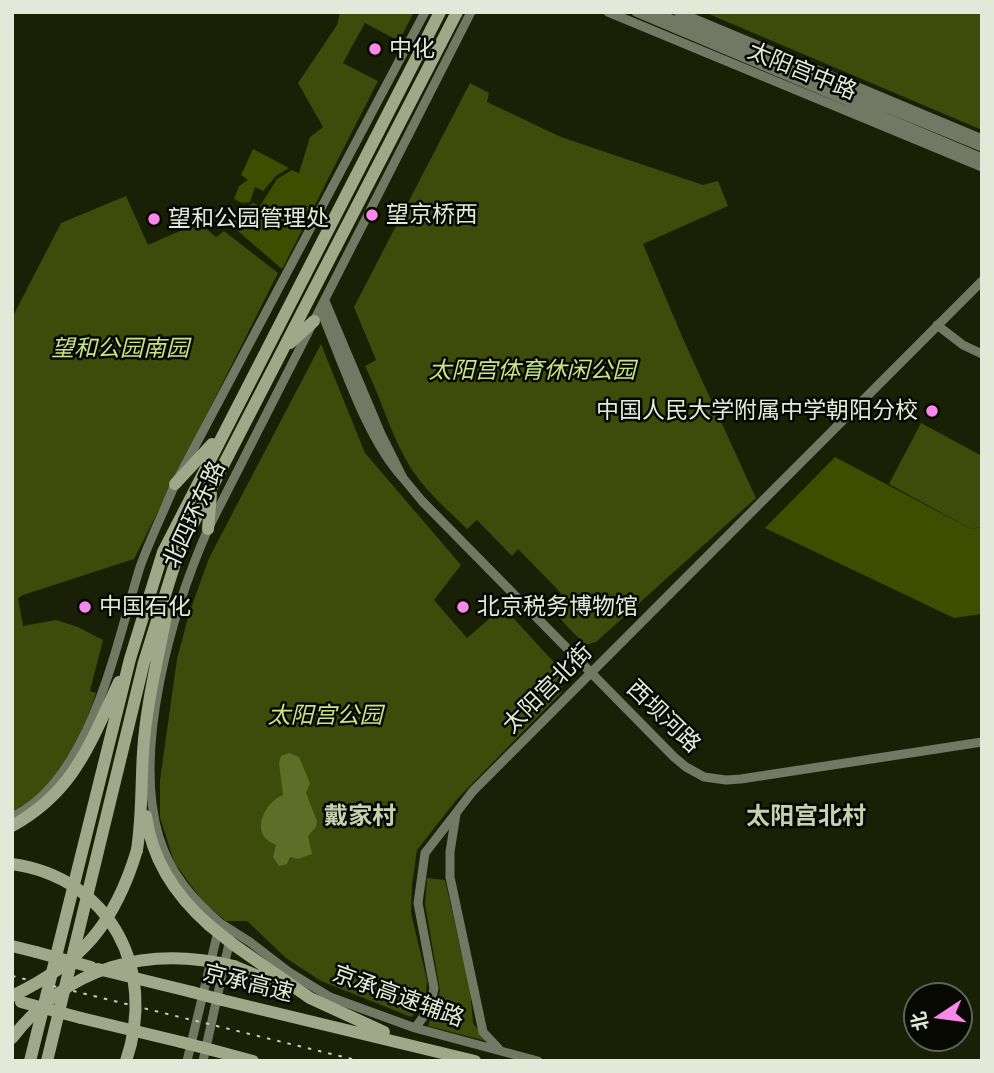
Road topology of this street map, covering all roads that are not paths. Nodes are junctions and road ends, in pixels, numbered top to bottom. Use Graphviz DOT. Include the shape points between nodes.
graph roads {
  1 [pos="425,12"];
  2 [pos="440,12"];
  3 [pos="457,12"];
  4 [pos="471,12"];
  5 [pos="608,12"];
  6 [pos="635,12"];
  7 [pos="654,12"];
  8 [pos="678,12"];
  9 [pos="659,33"];
  10 [pos="779,54"];
  11 [pos="797,71"];
  12 [pos="981,144"];
  13 [pos="982,158"];
  14 [pos="982,167"];
  15 [pos="982,281"];
  16 [pos="323,305"];
  17 [pos="314,321"];
  18 [pos="937,325"];
  19 [pos="282,351"];
  20 [pos="982,355"];
  21 [pos="224,431"];
  22 [pos="175,484"];
  23 [pos="212,487"];
  24 [pos="208,529"];
  25 [pos="177,557"];
  26 [pos="130,659"];
  27 [pos="591,674"];
  28 [pos="982,742"];
  29 [pos="143,795"];
  30 [pos="457,812"];
  31 [pos="12,817"];
  32 [pos="12,826"];
  33 [pos="12,864"];
  34 [pos="214,924"];
  35 [pos="232,930"];
  36 [pos="12,946"];
  37 [pos="310,998"];
  38 [pos="14,1000"];
  39 [pos="415,1028"];
  40 [pos="12,1038"];
  41 [pos="416,1046"];
  42 [pos="500,1051"];
  43 [pos="30,1061"];
  44 [pos="47,1061"];
  45 [pos="126,1061"];
  46 [pos="187,1061"];
  47 [pos="203,1061"];
  48 [pos="253,1061"];
  49 [pos="475,1061"];
  50 [pos="538,1061"];
  1 -- 22 [label="street, 北四环东路"];
  2 -- 21 [label="highway, 北四环东路"];
  3 -- 19 [label="highway, 北四环东路"];
  4 -- 16 [label="street, 北四环东路"];
  5 -- 9 [label="street, 太阳宫中路"];
  6 -- 9 [label="street"];
  6 -- 13 [label="street, 太阳宫中路"];
  7 -- 11 [label="street, 太阳宫中路"];
  8 -- 10 [label="street, 太阳宫中路"];
  9 -- 14 [label="street, 太阳宫中路"];
  10 -- 11 [label="street"];
  10 -- 12 [label="street, 太阳宫中路" via="966,132"];
  11 -- 12 [label="street, 太阳宫中路"];
  15 -- 18 [label="street, 太阳宫北街"];
  16 -- 17 [label="street, 北四环东路"];
  16 -- 27 [label="street, 西坝河路" via="374,437 391,465"];
  17 -- 19 [label="highway"];
  17 -- 24 [label="street, 北四环东路"];
  18 -- 20 [label="street"];
  18 -- 27 [label="street, 太阳宫北街"];
  19 -- 23 [label="highway, 北四环东路"];
  21 -- 22 [label="highway"];
  21 -- 26 [label="highway, 北四环东路" via="163,552"];
  22 -- 31 [label="street, 北四环东路" via="142,564 90,726 52,787"];
  23 -- 24 [label="highway"];
  23 -- 25 [label="highway, 北四环东路"];
  24 -- 34 [label="street, 北四环东路" via="182,596 159,690 151,789 167,858 180,883"];
  25 -- 29 [label="highway" via="147,710"];
  25 -- 44 [label="highway, 北四环东路" via="144,662"];
  26 -- 32 [label="highway" via="78,766 58,792"];
  26 -- 43 [label="highway, 北四环东路"];
  27 -- 28 [label="street, 西坝河路" via="686,767 715,779 741,779"];
  27 -- 30 [label="street, 太阳宫北街"];
  29 -- 34 [label="highway" via="163,871 190,909"];
  29 -- 38 [label="highway, bridge" via="137,850 115,908 82,950"];
  30 -- 39 [label="street, 太阳宫北街" via="425,853 418,903 433,988 429,1008"];
  30 -- 42 [label="street" via="450,877 483,1032"];
  33 -- 45 [label="highway, bridge" via="71,884 89,897 120,935 137,1001"];
  34 -- 35 [label="street, 京承高速辅路"];
  34 -- 37 [label="highway, bridge" via="234,945"];
  34 -- 46 [label="street"];
  35 -- 39 [label="street, 京承高速辅路" via="330,997"];
  35 -- 47 [label="street"];
  36 -- 41 [label="highway, 京承高速, bridge"];
  37 -- 40 [label="highway, bridge" via="234,966 204,959 140,959 93,974 53,998"];
  37 -- 41 [label="highway"];
  38 -- 48 [label="highway, bridge"];
  39 -- 42 [label="street, 京承高速辅路"];
  41 -- 49 [label="highway, 京承高速"];
  42 -- 50 [label="street, 京承高速辅路"];
}
